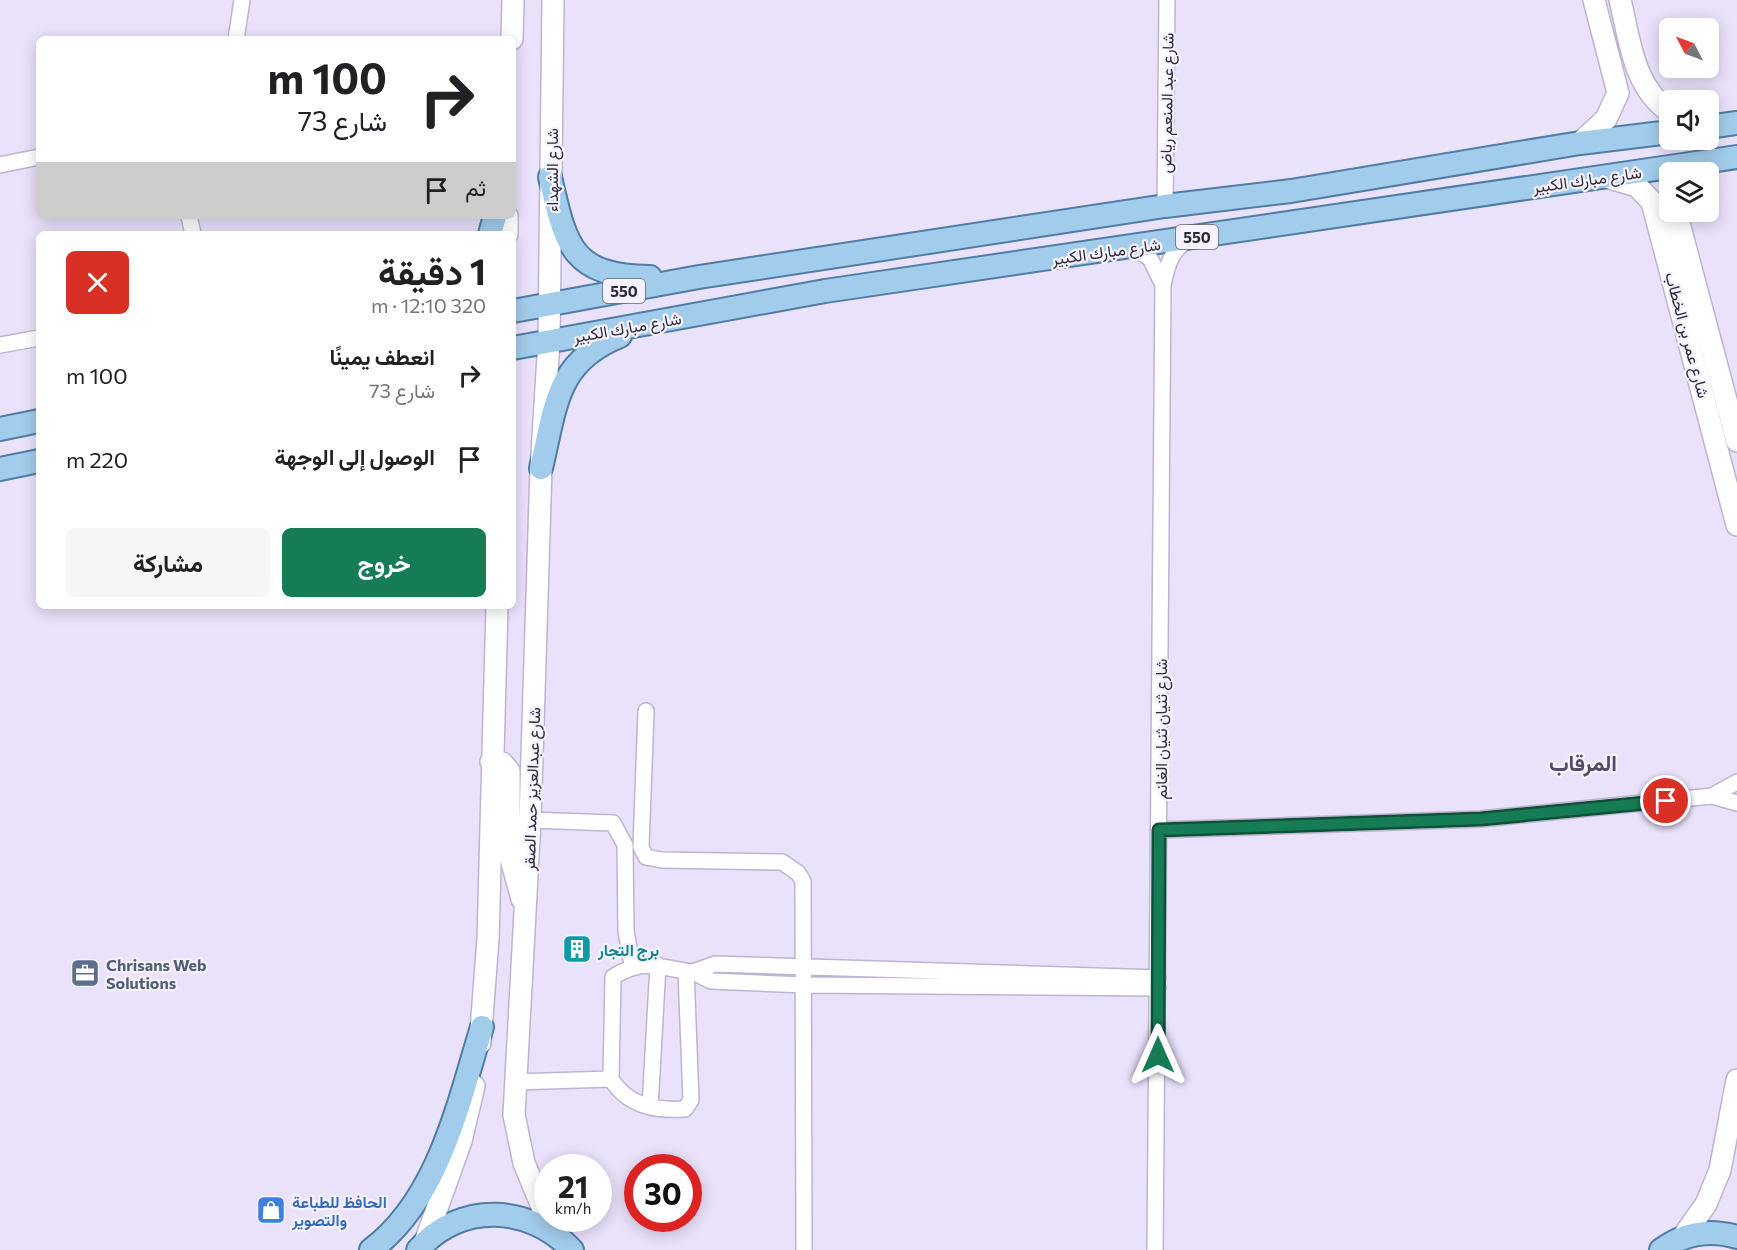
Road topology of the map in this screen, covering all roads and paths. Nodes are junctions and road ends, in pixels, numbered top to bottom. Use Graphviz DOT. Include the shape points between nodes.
graph roads {
  1 [pos="242,0"];
  2 [pos="513,0"];
  3 [pos="553,0"];
  4 [pos="1167,0"];
  5 [pos="1594,0"];
  6 [pos="1620,0"];
  7 [pos="236,36"];
  8 [pos="512,36"];
  9 [pos="1659,103"];
  10 [pos="1737,123"];
  11 [pos="1719,126"];
  12 [pos="1659,133"];
  13 [pos="1580,143"];
  14 [pos="1737,157"];
  15 [pos="36,158"];
  16 [pos="1719,162"];
  17 [pos="0,165"];
  18 [pos="1659,171"];
  19 [pos="1602,176"];
  20 [pos="550,177"];
  21 [pos="1291,191"];
  22 [pos="1241,197"];
  23 [pos="1165,206"];
  24 [pos="1679,222"];
  25 [pos="1294,223"];
  26 [pos="1247,230"];
  27 [pos="1193,238"];
  28 [pos="1130,247"];
  29 [pos="699,277"];
  30 [pos="1163,285"];
  31 [pos="550,304"];
  32 [pos="516,310"];
  33 [pos="658,322"];
  34 [pos="36,339"];
  35 [pos="549,341"];
  36 [pos="0,345"];
  37 [pos="516,347"];
  38 [pos="36,422"];
  39 [pos="0,429"];
  40 [pos="1737,441"];
  41 [pos="36,455"];
  42 [pos="36,462"];
  43 [pos="8,467"];
  44 [pos="541,468"];
  45 [pos="1736,518"];
  46 [pos="497,609"];
  47 [pos="646,711"];
  48 [pos="491,762"];
  49 [pos="1737,782"];
  50 [pos="1712,796"];
  51 [pos="1737,803"];
  52 [pos="530,820"];
  53 [pos="1159,830"];
  54 [pos="526,907"];
  55 [pos="632,965"];
  56 [pos="658,965"];
  57 [pos="805,967"];
  58 [pos="690,972"];
  59 [pos="1158,983"];
  60 [pos="804,985"];
  61 [pos="482,1027"];
  62 [pos="611,1079"];
  63 [pos="1737,1080"];
  64 [pos="514,1082"];
  65 [pos="650,1107"];
  66 [pos="534,1188"];
  67 [pos="534,1223"];
  68 [pos="552,1232"];
  69 [pos="1737,1237"];
  70 [pos="1682,1238"];
  71 [pos="422,1246"];
  72 [pos="1156,1248"];
  73 [pos="371,1250"];
  74 [pos="572,1250"];
  75 [pos="804,1250"];
  76 [pos="1661,1250"];
  1 -- 7 [label="street"];
  2 -- 8 [label="main road"];
  3 -- 20 [label="main road, شارع الشهداء"];
  4 -- 23 [label="street, شارع عبد المنعم رياض"];
  5 -- 13 [label="main road" via="1618,93 1606,119"];
  6 -- 9 [label="main road" via="1640,78"];
  10 -- 11 [label="main road"];
  12 -- 13 [label="main road, شارع مبارك الكبير / 550"];
  13 -- 21 [label="main road, شارع مبارك الكبير / 550"];
  14 -- 16 [label="main road, شارع مبارك الكبير / 550"];
  15 -- 17 [label="street"];
  18 -- 19 [label="main road, شارع مبارك الكبير / 550"];
  19 -- 25 [label="main road, شارع مبارك الكبير / 550"];
  19 -- 45 [label="main road, شارع عمر بن الخطاب" via="1636,186 1652,202"];
  20 -- 29 [label="main road" via="571,245 590,267 616,275"];
  20 -- 31 [label="main road, شارع الشهداء"];
  21 -- 22 [label="main road, شارع مبارك الكبير / 550"];
  21 -- 25 [label="main road" via="1282,198 1279,208 1284,218"];
  22 -- 23 [label="main road, شارع مبارك الكبير / 550"];
  22 -- 26 [label="main road" via="1252,201 1258,211 1256,223"];
  23 -- 29 [label="main road, شارع مبارك الكبير / 550"];
  24 -- 40 [label="main road, شارع عمر بن الخطاب"];
  25 -- 26 [label="main road, شارع مبارك الكبير / 550"];
  26 -- 27 [label="main road, شارع مبارك الكبير / 550"];
  27 -- 28 [label="main road, شارع مبارك الكبير / 550"];
  27 -- 30 [label="street" via="1173,254"];
  28 -- 30 [label="street" via="1150,258"];
  28 -- 33 [label="main road, شارع مبارك الكبير / 550" via="825,291"];
  29 -- 31 [label="main road, شارع مبارك الكبير / 550"];
  30 -- 53 [label="street, شارع ثنيان ثنيان الغانم"];
  31 -- 32 [label="main road, شارع مبارك الكبير / 550"];
  31 -- 35 [label="main road, شارع الشهداء"];
  33 -- 35 [label="main road, شارع مبارك الكبير / 550"];
  33 -- 44 [label="main road" via="600,346 572,369 559,396"];
  34 -- 36 [label="street"];
  35 -- 37 [label="main road, شارع مبارك الكبير / 550"];
  35 -- 44 [label="main road, شارع عبدالعزيز حمد الصقر"];
  38 -- 39 [label="main road"];
  41 -- 43 [label="main road"];
  42 -- 43 [label="main road"];
  44 -- 52 [label="main road, شارع عبدالعزيز حمد الصقر"];
  46 -- 48 [label="main road"];
  47 -- 57 [label="street" via="641,847 646,857 662,861 772,860 791,866 805,891"];
  48 -- 54 [label="main road" via="502,763 509,771 509,852"];
  48 -- 61 [label="main road" via="488,939"];
  49 -- 50 [label="street"];
  50 -- 51 [label="street"];
  50 -- 53 [label="street" via="1481,819"];
  52 -- 54 [label="main road, شارع عبدالعزيز حمد الصقر"];
  52 -- 55 [label="street" via="614,823 625,845 626,931"];
  53 -- 59 [label="street, شارع ثنيان ثنيان الغانم"];
  54 -- 64 [label="main road, شارع عبدالعزيز حمد الصقر"];
  55 -- 56 [label="street"];
  55 -- 62 [label="street" via="613,977"];
  56 -- 58 [label="street"];
  56 -- 65 [label="street"];
  57 -- 58 [label="street" via="715,964"];
  57 -- 59 [label="street"];
  57 -- 60 [label="street"];
  58 -- 60 [label="street" via="711,981"];
  58 -- 65 [label="street" via="691,1104 685,1109 659,1111"];
  59 -- 60 [label="street"];
  59 -- 72 [label="street, شارع ثنيان ثنيان الغانم"];
  60 -- 75 [label="street"];
  61 -- 71 [label="main road" via="461,1141"];
  61 -- 73 [label="main road" via="432,1171 406,1216"];
  62 -- 64 [label="street"];
  62 -- 65 [label="street" via="620,1092"];
  63 -- 70 [label="main road" via="1720,1170 1706,1204"];
  64 -- 66 [label="main road, شارع عبدالعزيز حمد الصقر" via="514,1115 524,1163"];
  67 -- 71 [label="main road" via="488,1214 460,1220"];
  68 -- 74 [label="main road"];
  69 -- 70 [label="main road" via="1713,1232"];
  70 -- 76 [label="main road"];
}
